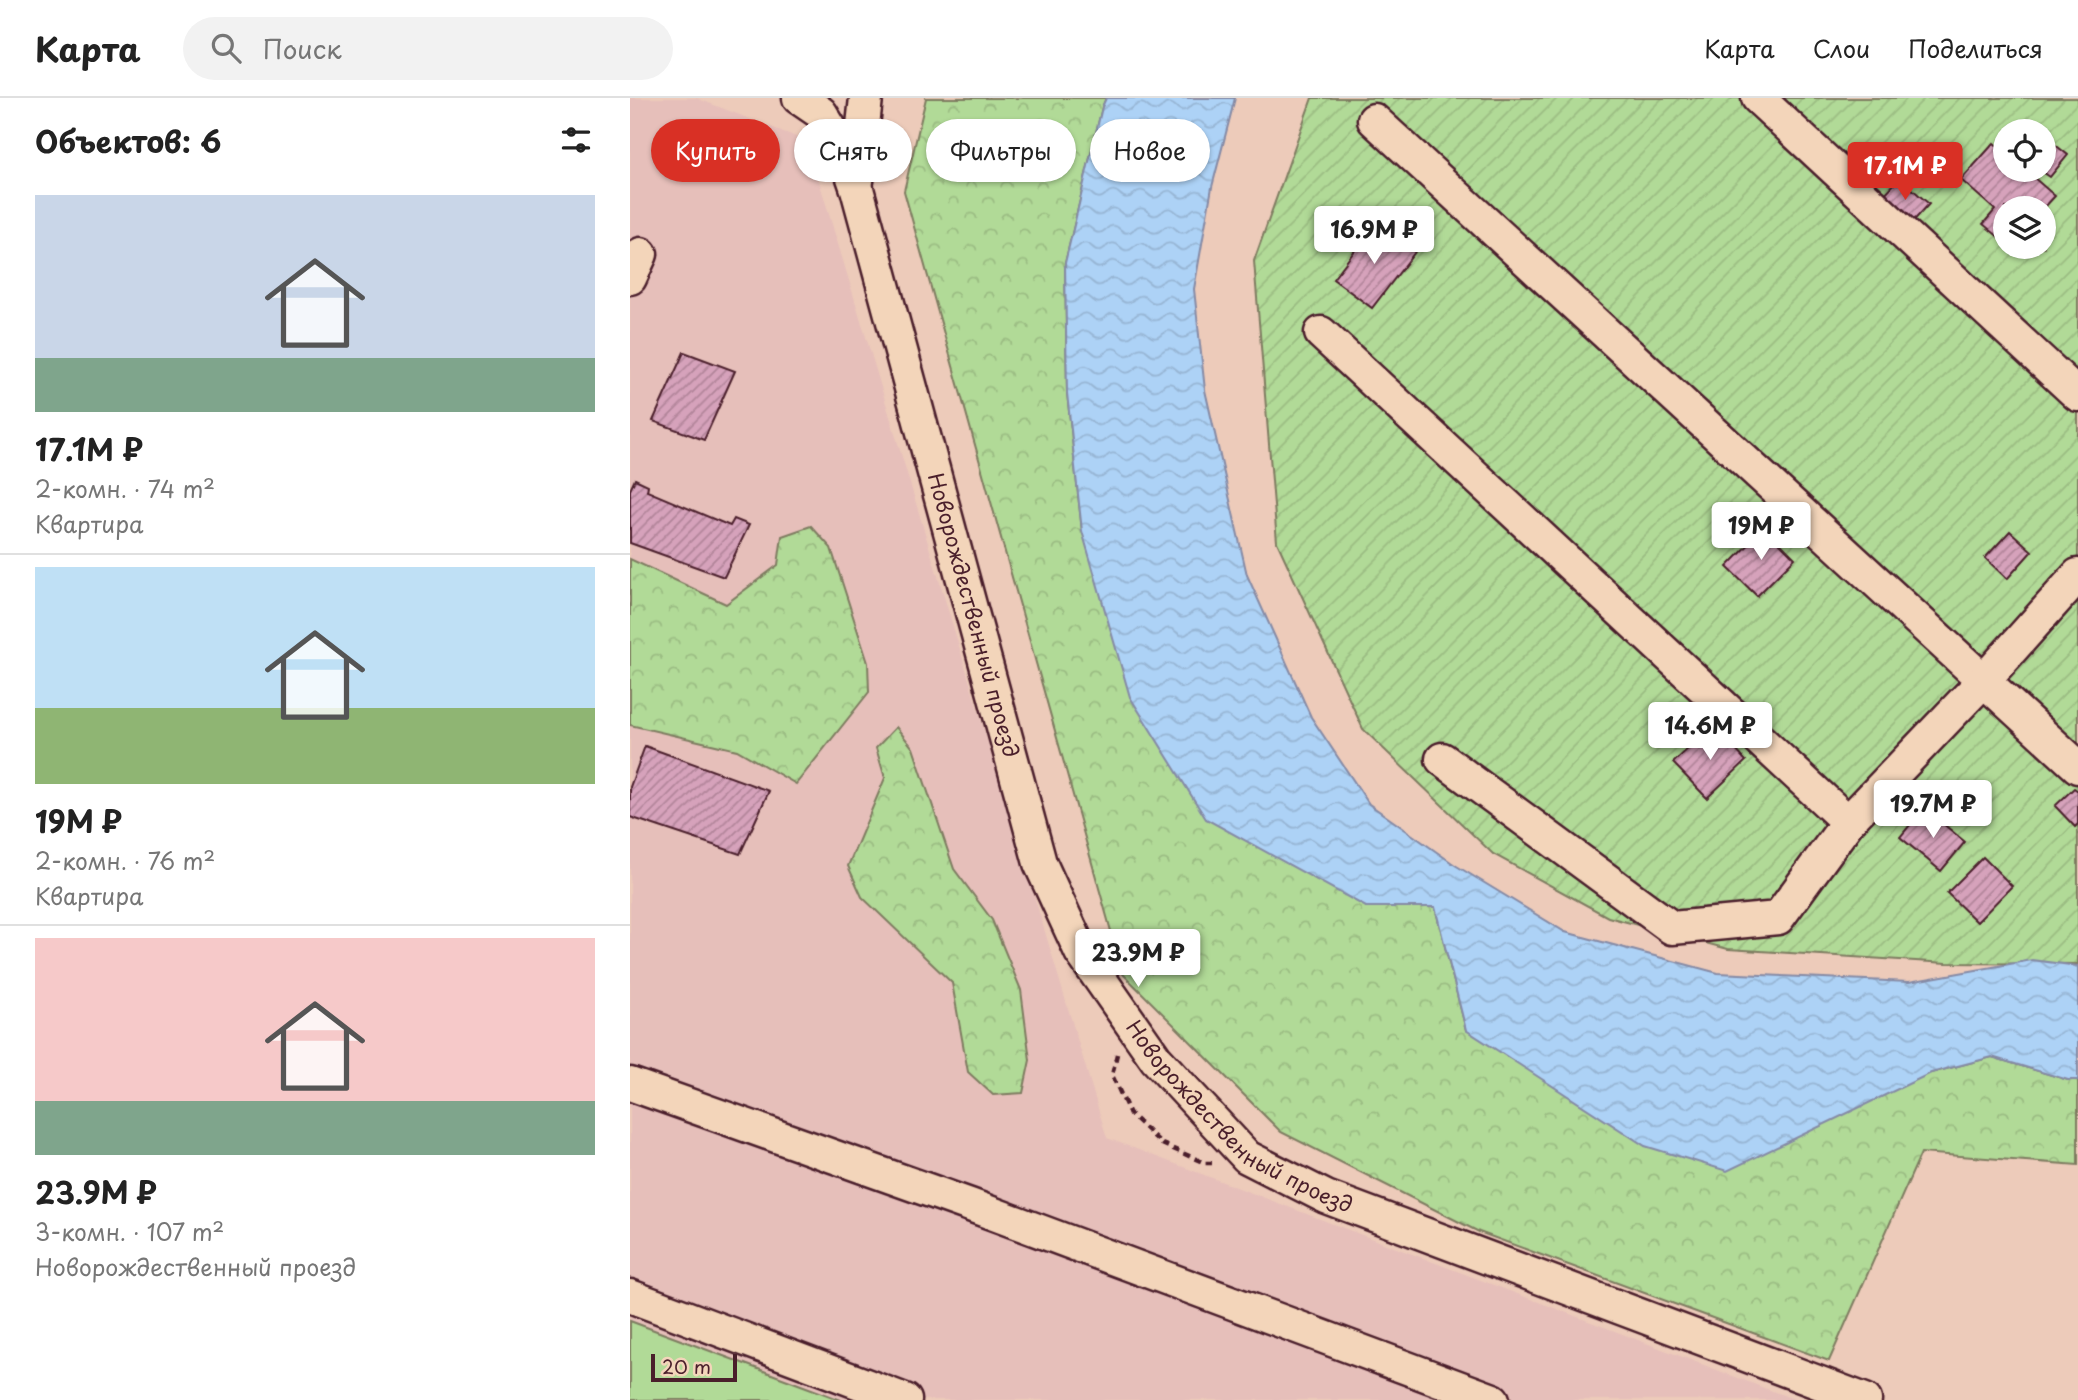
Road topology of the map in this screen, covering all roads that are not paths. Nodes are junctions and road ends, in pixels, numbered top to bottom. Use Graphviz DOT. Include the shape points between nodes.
graph roads {
  1 [pos="799,98"];
  2 [pos="866,98"];
  3 [pos="1758,98"];
  4 [pos="1374,120"];
  5 [pos="856,189"];
  6 [pos="1321,333"];
  7 [pos="2078,395"];
  8 [pos="2078,575"];
  9 [pos="1985,679"];
  10 [pos="1442,760"];
  11 [pos="2078,767"];
  12 [pos="1848,822"];
  13 [pos="630,1084"];
  14 [pos="630,1296"];
  15 [pos="905,1400"];
  16 [pos="1493,1400"];
  17 [pos="1865,1400"];
  1 -- 5 [label="street, Новорождественный проезд" via="821,113 844,151"];
  2 -- 5 [label="street"];
  3 -- 7 [label="street"];
  4 -- 9 [label="street"];
  5 -- 17 [label="street, Новорождественный проезд" via="1040,863 1082,952 1156,1059 1247,1157 1326,1197"];
  6 -- 12 [label="street"];
  8 -- 9 [label="street"];
  9 -- 11 [label="street"];
  9 -- 12 [label="street"];
  10 -- 12 [label="street" via="1672,928 1778,918"];
  13 -- 16 [label="street"];
  14 -- 15 [label="street"];
}
